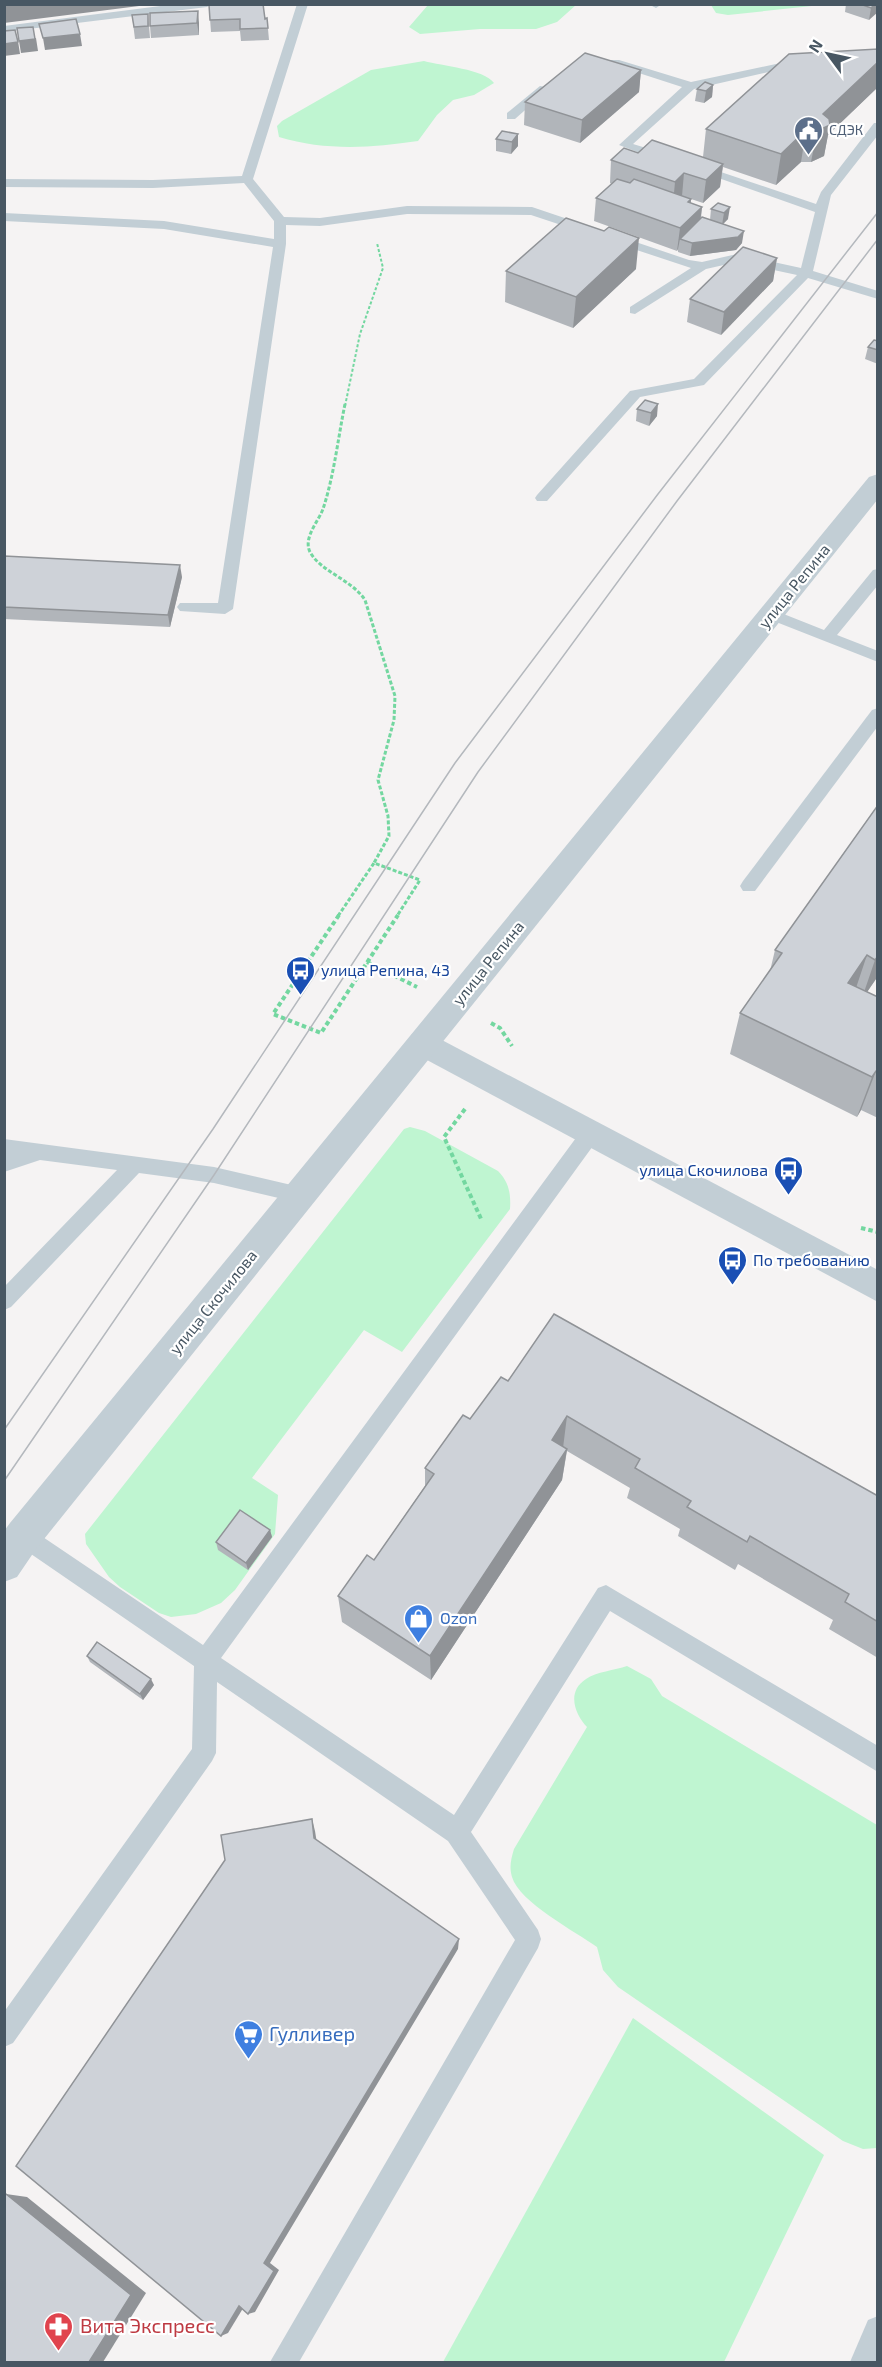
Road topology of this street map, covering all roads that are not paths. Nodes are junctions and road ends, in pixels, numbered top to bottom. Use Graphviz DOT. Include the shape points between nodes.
graph roads {
  1 [pos="207,4"];
  2 [pos="303,4"];
  3 [pos="4,29"];
  4 [pos="602,58"];
  5 [pos="806,61"];
  6 [pos="551,81"];
  7 [pos="690,86"];
  8 [pos="511,116"];
  9 [pos="878,126"];
  10 [pos="248,179"];
  11 [pos="4,183"];
  12 [pos="821,210"];
  13 [pos="4,217"];
  14 [pos="280,221"];
  15 [pos="280,244"];
  16 [pos="702,266"];
  17 [pos="806,273"];
  18 [pos="878,296"];
  19 [pos="635,310"];
  20 [pos="878,482"];
  21 [pos="542,498"];
  22 [pos="878,574"];
  23 [pos="185,607"];
  24 [pos="771,614"];
  25 [pos="827,637"];
  26 [pos="878,657"];
  27 [pos="878,714"];
  28 [pos="748,886"];
  29 [pos="423,1042"];
  30 [pos="591,1133"];
  31 [pos="4,1148"];
  32 [pos="39,1152"];
  33 [pos="4,1164"];
  34 [pos="135,1164"];
  35 [pos="300,1195"];
  36 [pos="878,1287"];
  37 [pos="4,1301"];
  38 [pos="23,1536"];
  39 [pos="4,1563"];
  40 [pos="206,1660"];
  41 [pos="878,1760"];
  42 [pos="457,1832"];
  43 [pos="4,2034"];
  44 [pos="878,2330"];
  45 [pos="284,2362"];
  46 [pos="864,2362"];
  1 -- 3 [label="lane"];
  2 -- 10 [label="lane"];
  4 -- 7 [label="lane"];
  5 -- 7 [label="lane"];
  6 -- 8 [label="lane"];
  7 -- 12 [label="lane" via="626,145"];
  9 -- 12 [label="lane" via="825,195"];
  10 -- 11 [label="lane" via="153,184"];
  10 -- 14 [label="lane"];
  12 -- 17 [label="lane"];
  13 -- 15 [label="lane" via="165,225"];
  14 -- 15 [label="lane"];
  14 -- 16 [label="lane" via="320,222 406,210 532,211"];
  15 -- 23 [label="lane" via="225,609"];
  16 -- 17 [label="lane" via="737,258"];
  16 -- 19 [label="lane"];
  17 -- 18 [label="lane"];
  17 -- 21 [label="lane" via="699,382 635,394"];
  20 -- 24 [label="street, улица Репина"];
  22 -- 25 [label="lane"];
  24 -- 25 [label="lane"];
  24 -- 29 [label="street, улица Репина"];
  25 -- 26 [label="lane"];
  27 -- 28 [label="lane"];
  29 -- 30 [label="street"];
  29 -- 35 [label="street, улица Скочилова"];
  30 -- 36 [label="street"];
  30 -- 40 [label="lane"];
  31 -- 32 [label="lane"];
  32 -- 33 [label="lane"];
  32 -- 34 [label="lane"];
  34 -- 35 [label="lane" via="214,1175"];
  34 -- 37 [label="lane"];
  35 -- 38 [label="street, улица Скочилова"];
  38 -- 39 [label="street, улица Скочилова"];
  38 -- 40 [label="lane"];
  40 -- 42 [label="lane"];
  40 -- 43 [label="lane" via="204,1753"];
  41 -- 42 [label="lane" via="606,1596"];
  42 -- 45 [label="lane" via="529,1939"];
  44 -- 46 [label="lane"];
}
